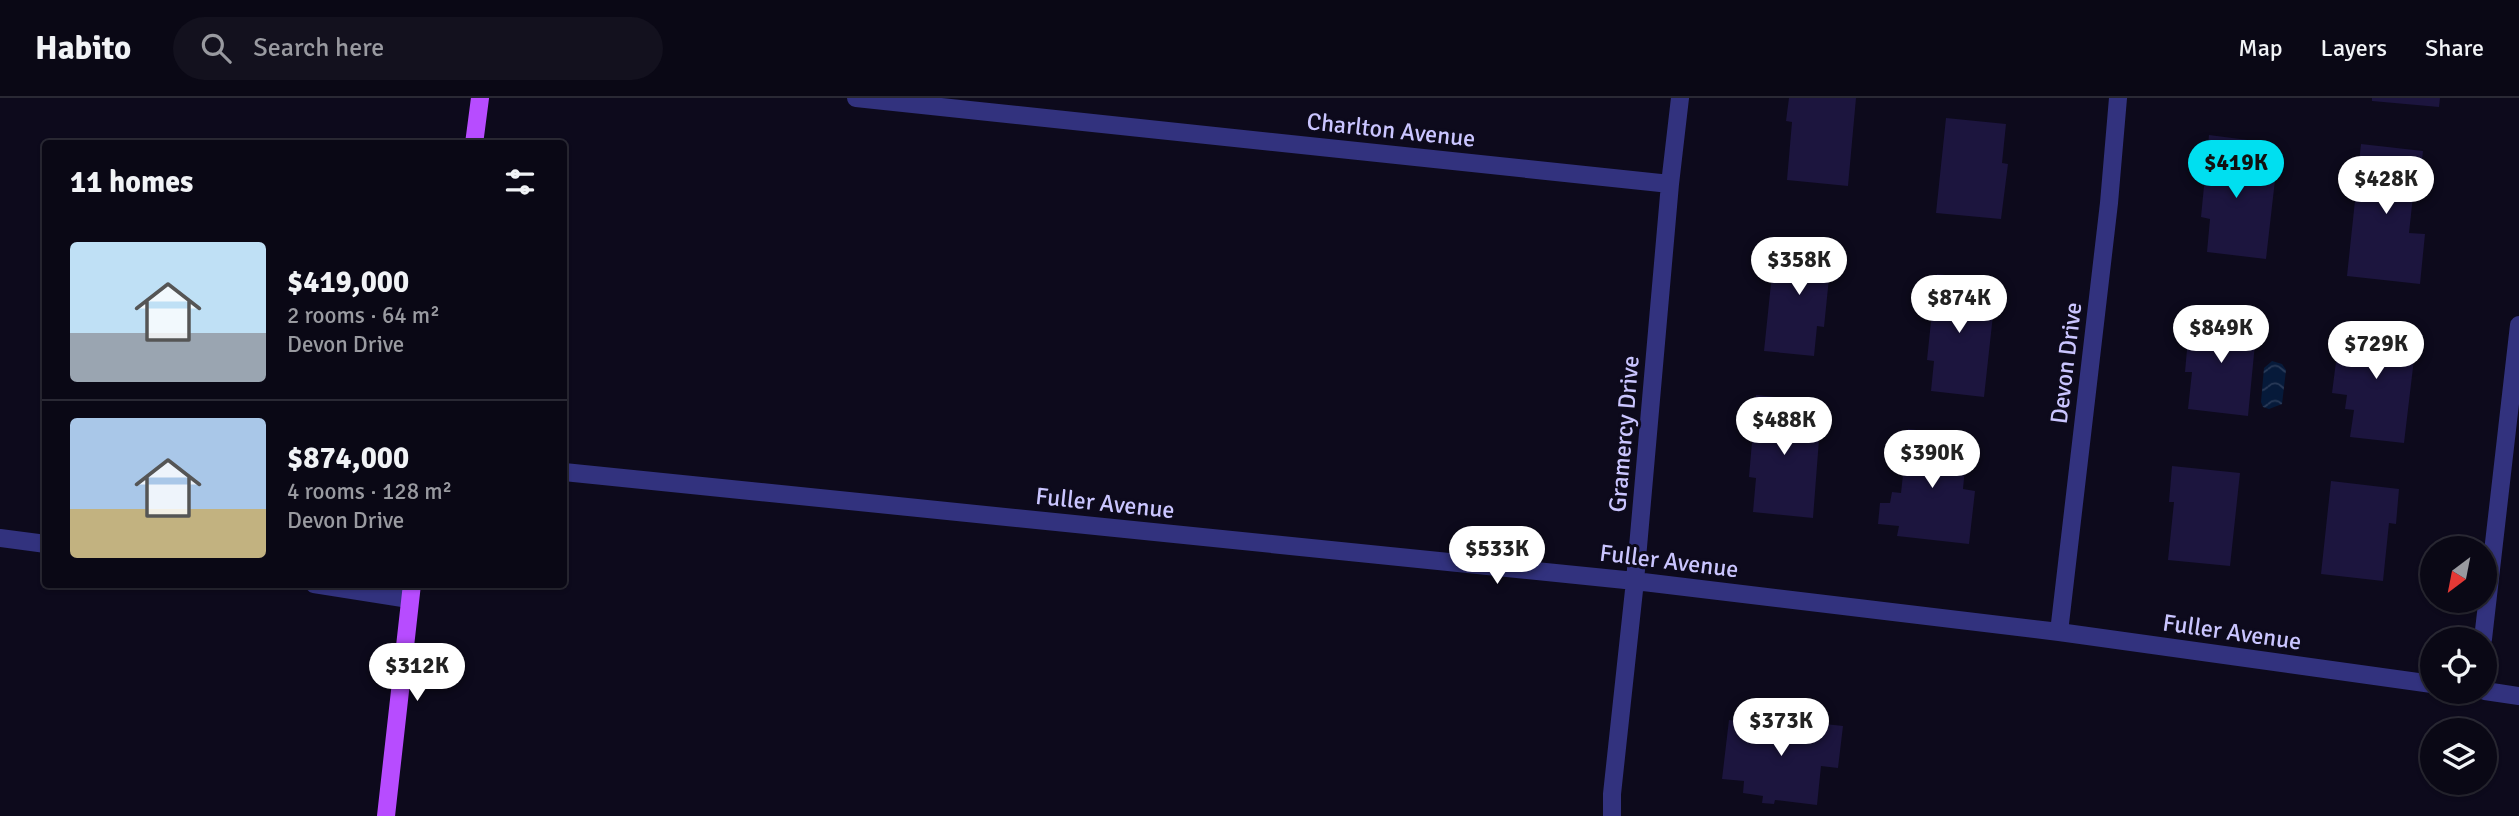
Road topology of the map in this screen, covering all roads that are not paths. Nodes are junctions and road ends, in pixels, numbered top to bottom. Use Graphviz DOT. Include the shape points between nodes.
graph roads {
  1 [pos="480,98"];
  2 [pos="856,98"];
  3 [pos="1680,98"];
  4 [pos="2118,98"];
  5 [pos="475,140"];
  6 [pos="1670,184"];
  7 [pos="2519,325"];
  8 [pos="567,472"];
  9 [pos="0,538"];
  10 [pos="42,543"];
  11 [pos="1635,581"];
  12 [pos="362,588"];
  13 [pos="410,592"];
  14 [pos="2484,627"];
  15 [pos="2059,632"];
  16 [pos="2420,682"];
  17 [pos="2497,693"];
  18 [pos="2519,696"];
  19 [pos="386,816"];
  20 [pos="1612,816"];
  1 -- 5 [label="main road"];
  2 -- 6 [label="street, Charlton Avenue"];
  3 -- 6 [label="street, Gramercy Drive"];
  4 -- 15 [label="street, Devon Drive"];
  6 -- 11 [label="street, Gramercy Drive"];
  7 -- 14 [label="street"];
  8 -- 11 [label="street, Fuller Avenue"];
  9 -- 10 [label="street"];
  11 -- 15 [label="street, Fuller Avenue"];
  11 -- 20 [label="street, Gramercy Drive"];
  12 -- 13 [label="street"];
  13 -- 19 [label="main road"];
  15 -- 16 [label="street, Fuller Avenue"];
  17 -- 18 [label="street"];
}
